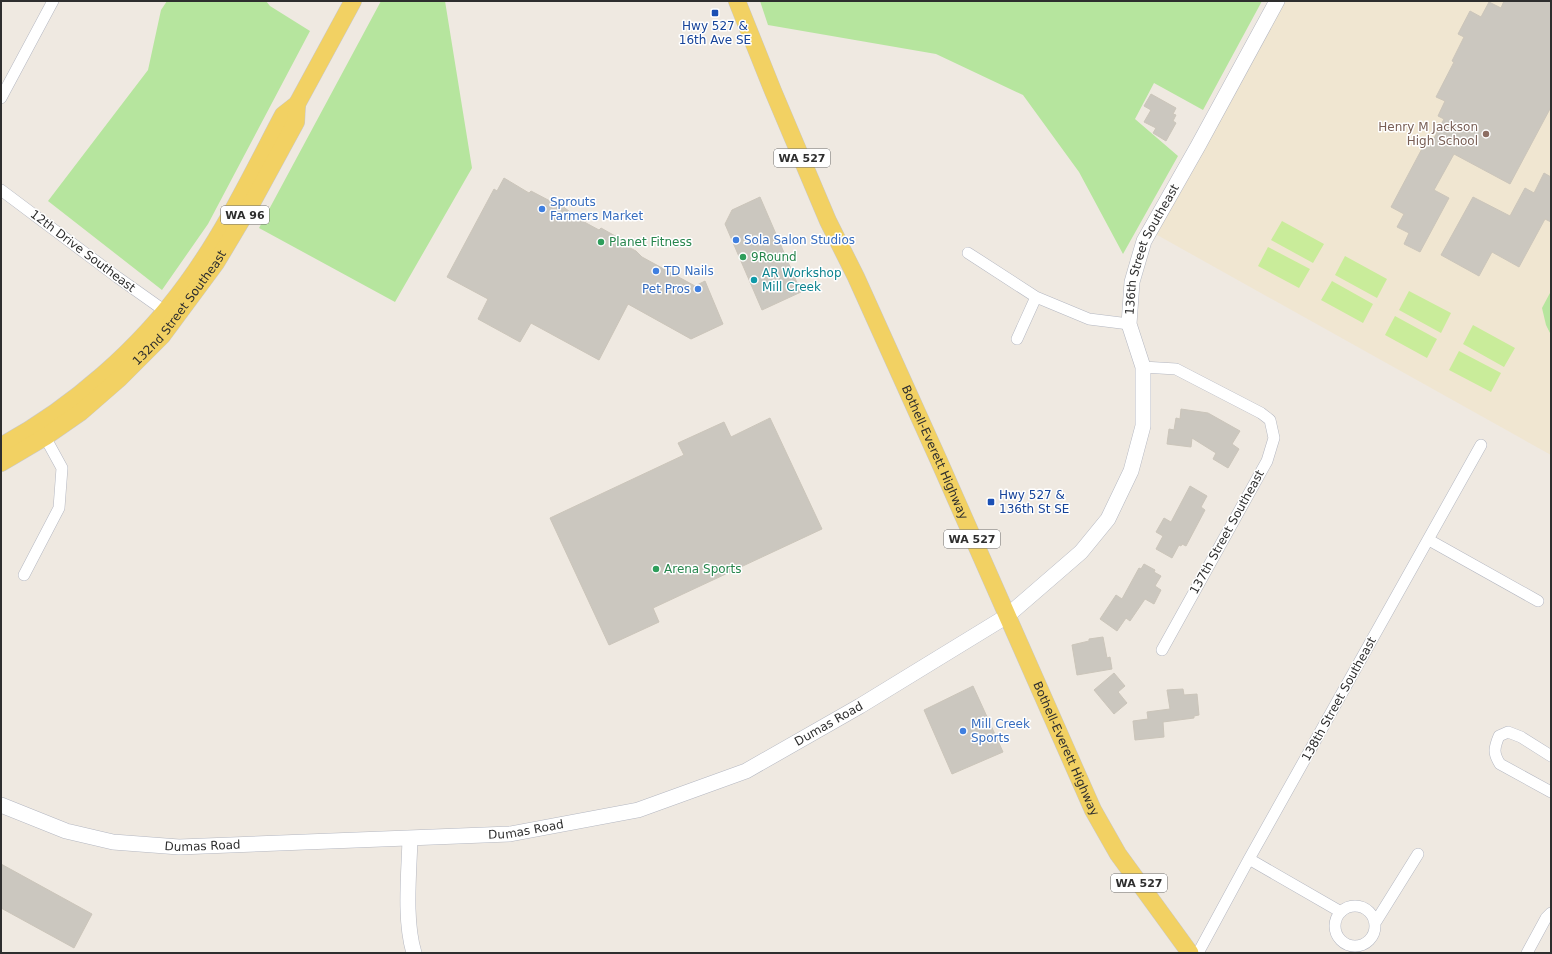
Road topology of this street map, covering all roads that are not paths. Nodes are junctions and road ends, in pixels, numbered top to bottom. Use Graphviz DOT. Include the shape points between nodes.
graph roads {
  1 [pos="53,1"];
  2 [pos="353,1"];
  3 [pos="737,1"];
  4 [pos="1277,1"];
  5 [pos="1,98"];
  6 [pos="297,104"];
  7 [pos="1,190"];
  8 [pos="968,253"];
  9 [pos="1036,297"];
  10 [pos="165,311"];
  11 [pos="1129,324"];
  12 [pos="1017,339"];
  13 [pos="1144,367"];
  14 [pos="45,437"];
  15 [pos="1481,445"];
  16 [pos="1,446"];
  17 [pos="1,463"];
  18 [pos="1429,540"];
  19 [pos="24,575"];
  20 [pos="1538,601"];
  21 [pos="1008,616"];
  22 [pos="1162,650"];
  23 [pos="1551,756"];
  24 [pos="1551,792"];
  25 [pos="1,805"];
  26 [pos="410,839"];
  27 [pos="1418,854"];
  28 [pos="1249,859"];
  29 [pos="1341,912"];
  30 [pos="1551,913"];
  31 [pos="1375,923"];
  32 [pos="414,953"];
  33 [pos="1190,953"];
  34 [pos="1198,953"];
  35 [pos="1527,953"];
  1 -- 5 [label="street"];
  2 -- 6 [label="main road, 132nd Street Southeast / WA 96"];
  3 -- 21 [label="main road, Bothell-Everett Highway / WA 527" via="828,221 856,277"];
  4 -- 11 [label="street, 136th Street Southeast" via="1144,241 1132,282"];
  6 -- 10 [label="main road, 132nd Street Southeast / WA 96" via="283,115 229,217 187,283"];
  6 -- 14 [label="main road, 132nd Street Southeast / WA 96" via="296,122 253,201 216,263 176,319 120,378 81,412"];
  7 -- 10 [label="street, 12th Drive Southeast"];
  8 -- 9 [label="street"];
  9 -- 11 [label="street" via="1089,320"];
  9 -- 12 [label="street"];
  10 -- 16 [label="main road, 132nd Street Southeast / WA 96" via="107,371 61,407"];
  11 -- 13 [label="street, 136th Street Southeast"];
  13 -- 21 [label="street, 136th Street Southeast" via="1143,426 1131,471 1108,519 1081,552"];
  13 -- 22 [label="street, 137th Street Southeast" via="1176,369 1261,413 1270,420 1274,438 1266,461"];
  14 -- 17 [label="main road, 132nd Street Southeast / WA 96"];
  14 -- 19 [label="street" via="62,468 59,508"];
  15 -- 18 [label="street, 138th Street Southeast"];
  18 -- 20 [label="street"];
  18 -- 28 [label="street, 138th Street Southeast"];
  21 -- 26 [label="street, Dumas Road" via="860,706 746,771 638,810 510,834"];
  21 -- 33 [label="main road, Bothell-Everett Highway / WA 527" via="1093,810 1118,854"];
  23 -- 24 [label="street" via="1508,732 1499,736 1495,746 1495,756 1500,764"];
  25 -- 26 [label="street, Dumas Road" via="66,831 113,842 179,847"];
  26 -- 32 [label="street" via="408,913 410,942"];
  27 -- 31 [label="street"];
  28 -- 29 [label="street"];
  28 -- 34 [label="street, 138th Street Southeast"];
  29 -- 31 [label="street" via="1352,906 1364,908"];
  29 -- 31 [label="street" via="1337,917 1336,930 1343,942 1349,945 1368,941"];
  30 -- 35 [label="street"];
}
